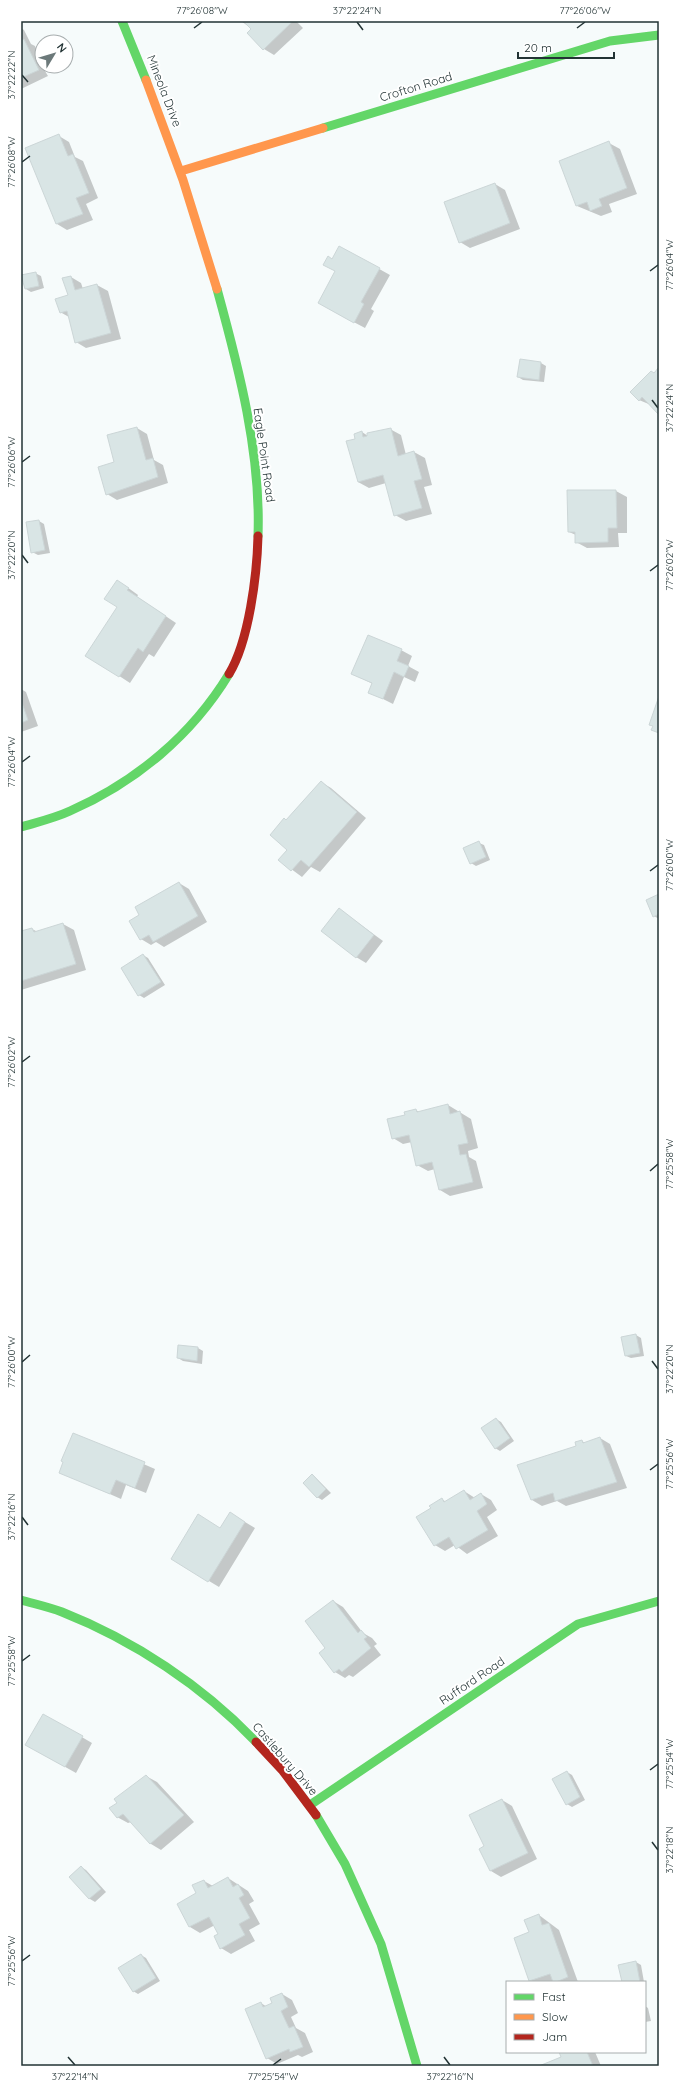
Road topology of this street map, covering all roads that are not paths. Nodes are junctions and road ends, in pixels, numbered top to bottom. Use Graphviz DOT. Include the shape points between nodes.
graph roads {
  1 [pos="122,21"];
  2 [pos="659,35"];
  3 [pos="181,171"];
  4 [pos="21,827"];
  5 [pos="21,1600"];
  6 [pos="659,1601"];
  7 [pos="310,1805"];
  8 [pos="417,2066"];
  1 -- 3 [label="street, Mineola Drive"];
  2 -- 3 [label="street, Crofton Road" via="610,41"];
  3 -- 4 [label="street, Eagle Point Road" via="220,299 243,395 259,492 259,550 251,608 235,663 219,690 194,722 157,759 115,788 69,812"];
  5 -- 7 [label="street, Castlebury Drive" via="78,1618 139,1650 196,1688 248,1733"];
  6 -- 7 [label="street, Rufford Road" via="578,1624"];
  7 -- 8 [label="street, Castlebury Drive" via="343,1859 375,1929"];
}
